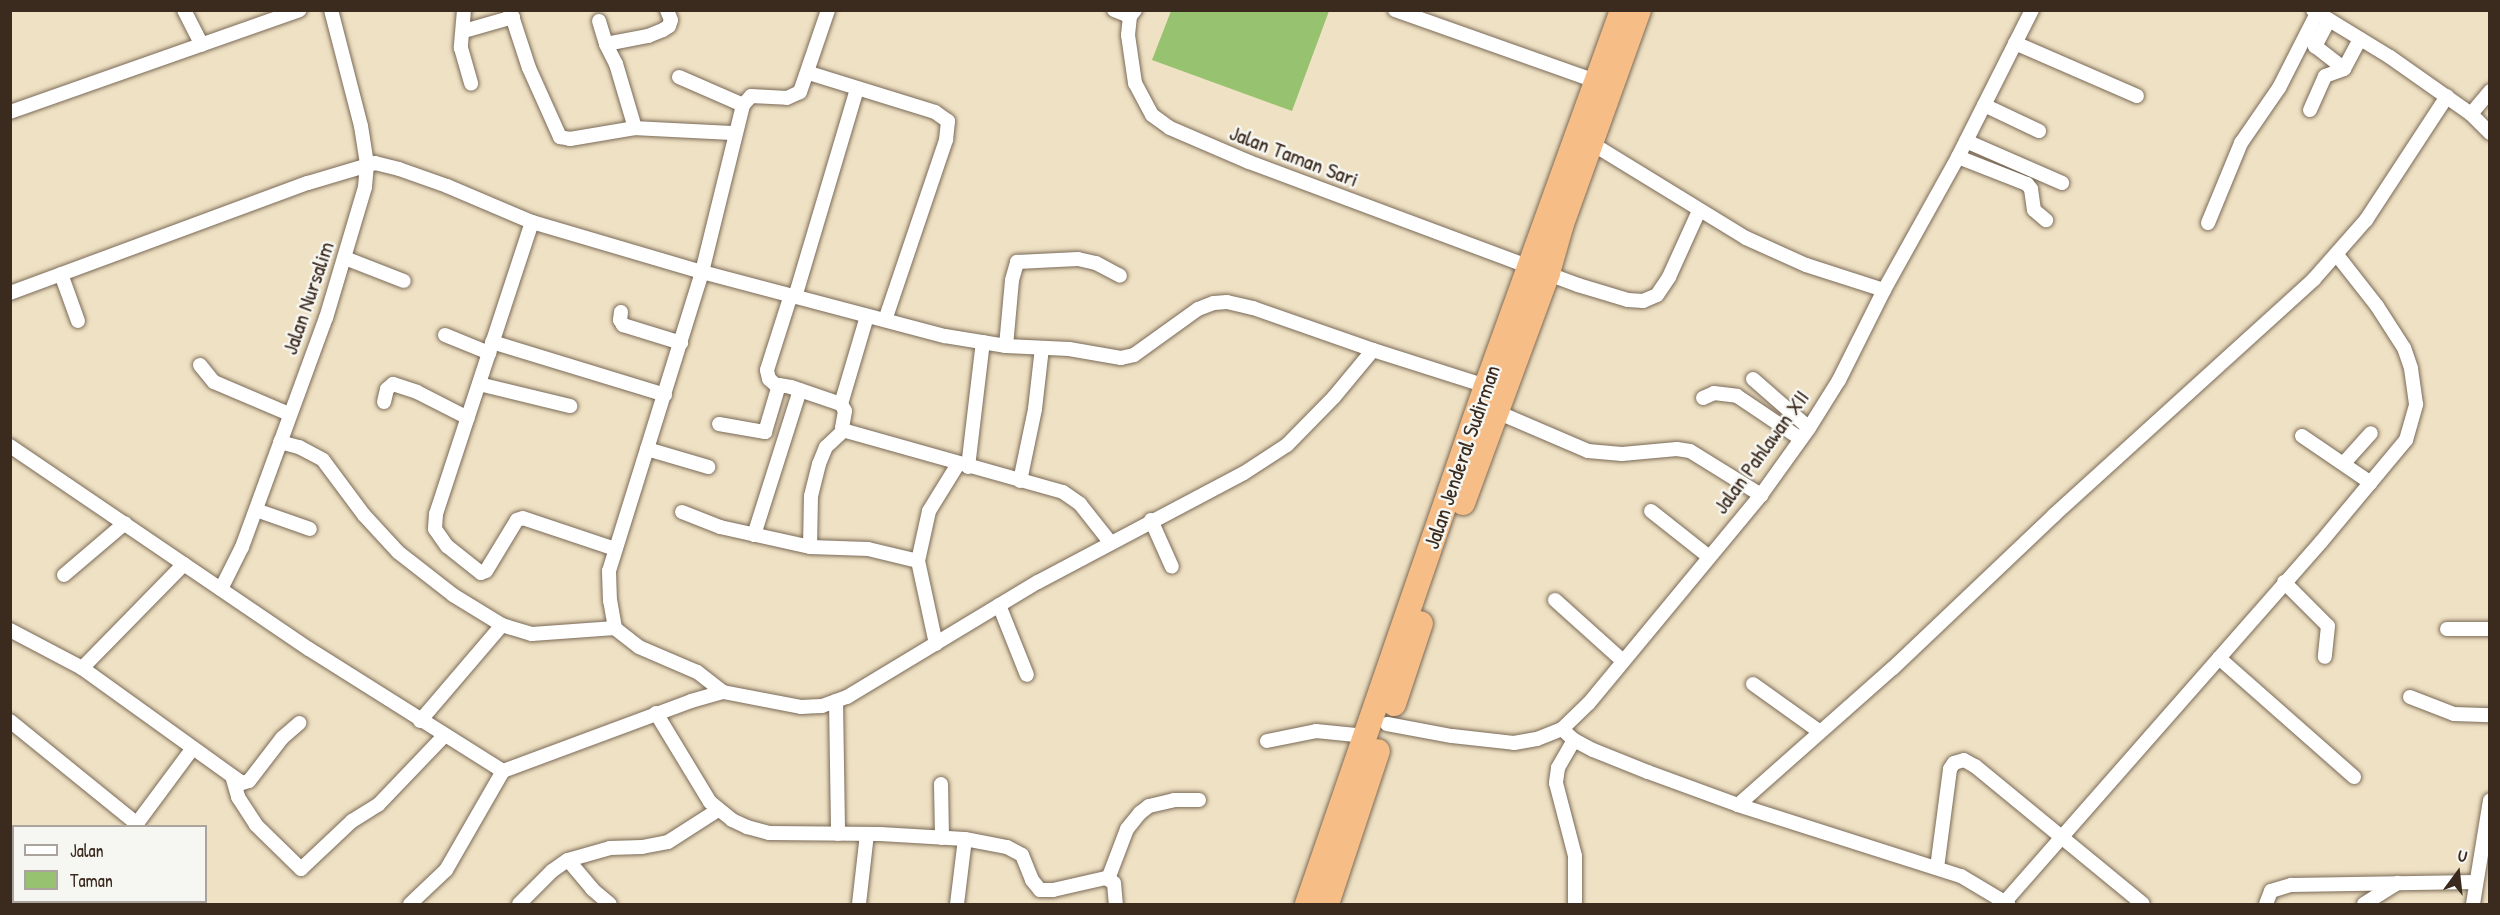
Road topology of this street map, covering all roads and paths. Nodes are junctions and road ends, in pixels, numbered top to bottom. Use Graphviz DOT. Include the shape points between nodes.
graph roads {
  1 [pos="184,10"];
  2 [pos="300,10"];
  3 [pos="331,10"];
  4 [pos="464,10"];
  5 [pos="667,10"];
  6 [pos="828,10"];
  7 [pos="1114,10"];
  8 [pos="1395,10"];
  9 [pos="1622,10"];
  10 [pos="1639,10"];
  11 [pos="2032,10"];
  12 [pos="511,14"];
  13 [pos="1132,14"];
  14 [pos="2320,14"];
  15 [pos="599,21"];
  16 [pos="464,31"];
  17 [pos="2360,39"];
  18 [pos="2015,43"];
  19 [pos="606,44"];
  20 [pos="202,45"];
  21 [pos="2344,69"];
  22 [pos="809,73"];
  23 [pos="679,77"];
  24 [pos="1595,81"];
  25 [pos="471,84"];
  26 [pos="856,89"];
  27 [pos="2490,91"];
  28 [pos="2137,96"];
  29 [pos="2447,96"];
  30 [pos="743,105"];
  31 [pos="1984,105"];
  32 [pos="2310,110"];
  33 [pos="10,112"];
  34 [pos="2471,114"];
  35 [pos="634,128"];
  36 [pos="2039,131"];
  37 [pos="735,133"];
  38 [pos="2490,133"];
  39 [pos="1966,141"];
  40 [pos="1591,142"];
  41 [pos="1958,157"];
  42 [pos="367,164"];
  43 [pos="2062,183"];
  44 [pos="1699,212"];
  45 [pos="2046,220"];
  46 [pos="532,222"];
  47 [pos="2208,224"];
  48 [pos="2337,255"];
  49 [pos="345,258"];
  50 [pos="1539,269"];
  51 [pos="702,272"];
  52 [pos="61,274"];
  53 [pos="1120,276"];
  54 [pos="404,281"];
  55 [pos="1884,290"];
  56 [pos="10,293"];
  57 [pos="793,296"];
  58 [pos="621,312"];
  59 [pos="867,316"];
  60 [pos="885,320"];
  61 [pos="78,321"];
  62 [pos="445,335"];
  63 [pos="983,342"];
  64 [pos="681,343"];
  65 [pos="1006,346"];
  66 [pos="491,348"];
  67 [pos="1042,348"];
  68 [pos="1373,350"];
  69 [pos="200,365"];
  70 [pos="1753,379"];
  71 [pos="479,384"];
  72 [pos="1486,386"];
  73 [pos="778,387"];
  74 [pos="800,390"];
  75 [pos="665,396"];
  76 [pos="1703,398"];
  77 [pos="384,402"];
  78 [pos="841,404"];
  79 [pos="570,406"];
  80 [pos="1497,412"];
  81 [pos="289,414"];
  82 [pos="468,417"];
  83 [pos="719,424"];
  84 [pos="844,430"];
  85 [pos="1805,433"];
  86 [pos="2371,434"];
  87 [pos="2302,436"];
  88 [pos="280,441"];
  89 [pos="10,446"];
  90 [pos="647,448"];
  91 [pos="2344,463"];
  92 [pos="963,466"];
  93 [pos="708,467"];
  94 [pos="1020,481"];
  95 [pos="2371,483"];
  96 [pos="1761,495"];
  97 [pos="256,510"];
  98 [pos="1651,511"];
  99 [pos="682,512"];
  100 [pos="1151,520"];
  101 [pos="125,523"];
  102 [pos="310,529"];
  103 [pos="754,535"];
  104 [pos="1110,542"];
  105 [pos="810,547"];
  106 [pos="615,549"];
  107 [pos="1708,556"];
  108 [pos="918,561"];
  109 [pos="184,564"];
  110 [pos="1172,567"];
  111 [pos="64,575"];
  112 [pos="2284,582"];
  113 [pos="221,590"];
  114 [pos="1556,600"];
  115 [pos="999,605"];
  116 [pos="502,625"];
  117 [pos="615,628"];
  118 [pos="2447,629"];
  119 [pos="2490,629"];
  120 [pos="10,630"];
  121 [pos="936,644"];
  122 [pos="2325,657"];
  123 [pos="2219,658"];
  124 [pos="1623,661"];
  125 [pos="82,668"];
  126 [pos="1027,675"];
  127 [pos="1753,684"];
  128 [pos="723,692"];
  129 [pos="2410,697"];
  130 [pos="836,701"];
  131 [pos="656,713"];
  132 [pos="2490,715"];
  133 [pos="10,721"];
  134 [pos="420,721"];
  135 [pos="299,723"];
  136 [pos="1387,724"];
  137 [pos="1562,729"];
  138 [pos="1820,732"];
  139 [pos="444,736"];
  140 [pos="1366,736"];
  141 [pos="1575,740"];
  142 [pos="1267,741"];
  143 [pos="193,748"];
  144 [pos="503,771"];
  145 [pos="2354,777"];
  146 [pos="233,779"];
  147 [pos="941,784"];
  148 [pos="1199,800"];
  149 [pos="2490,800"];
  150 [pos="1738,805"];
  151 [pos="718,810"];
  152 [pos="1348,814"];
  153 [pos="136,825"];
  154 [pos="838,834"];
  155 [pos="867,834"];
  156 [pos="2061,837"];
  157 [pos="942,838"];
  158 [pos="964,839"];
  159 [pos="568,860"];
  160 [pos="1937,868"];
  161 [pos="1108,879"];
  162 [pos="2475,882"];
  163 [pos="2398,883"];
  164 [pos="410,904"];
  165 [pos="519,904"];
  166 [pos="610,904"];
  167 [pos="859,904"];
  168 [pos="957,904"];
  169 [pos="1116,904"];
  170 [pos="1307,904"];
  171 [pos="1327,904"];
  172 [pos="1575,904"];
  173 [pos="2006,904"];
  174 [pos="2143,904"];
  175 [pos="2266,904"];
  176 [pos="2364,904"];
  177 [pos="2473,904"];
  1 -- 20 [label="street"];
  2 -- 20 [label="street"];
  3 -- 42 [label="street, Jalan Nursalim" via="351,81"];
  4 -- 16 [label="street"];
  5 -- 19 [label="street" via="670,21 663,30"];
  6 -- 22 [label="street"];
  7 -- 13 [label="street"];
  8 -- 24 [label="street"];
  9 -- 24 [label="highway, Jalan Jenderal Sudirman"];
  10 -- 40 [label="highway, Jalan Jenderal Sudirman"];
  11 -- 18 [label="street, Jalan Pahlawan XII"];
  12 -- 16 [label="street"];
  12 -- 35 [label="street" via="560,137 570,139"];
  13 -- 50 [label="street, Jalan Taman Sari" via="1128,35 1135,83 1152,115 1170,128 1248,162"];
  14 -- 17 [label="street"];
  14 -- 21 [label="street" via="2315,46"];
  14 -- 47 [label="street" via="2279,88 2241,143"];
  15 -- 19 [label="street"];
  16 -- 25 [label="street" via="461,48"];
  17 -- 21 [label="street"];
  17 -- 29 [label="street"];
  18 -- 28 [label="street"];
  18 -- 31 [label="street, Jalan Pahlawan XII"];
  19 -- 35 [label="street" via="616,64"];
  20 -- 33 [label="street"];
  21 -- 32 [label="street" via="2326,75"];
  22 -- 26 [label="street"];
  22 -- 30 [label="street" via="795,96 753,96"];
  23 -- 30 [label="street"];
  24 -- 50 [label="highway, Jalan Jenderal Sudirman"];
  26 -- 57 [label="street"];
  26 -- 60 [label="street" via="943,115 949,124"];
  27 -- 34 [label="street"];
  29 -- 34 [label="street"];
  29 -- 48 [label="street" via="2366,220"];
  30 -- 37 [label="street"];
  31 -- 36 [label="street"];
  31 -- 39 [label="street, Jalan Pahlawan XII"];
  34 -- 38 [label="street"];
  35 -- 37 [label="street"];
  37 -- 51 [label="street"];
  39 -- 41 [label="street, Jalan Pahlawan XII"];
  39 -- 43 [label="street"];
  40 -- 44 [label="street"];
  40 -- 50 [label="highway, Jalan Jenderal Sudirman"];
  41 -- 45 [label="street" via="2029,185 2034,210"];
  41 -- 55 [label="street, Jalan Pahlawan XII"];
  42 -- 46 [label="street" via="399,169"];
  42 -- 49 [label="street, Jalan Nursalim" via="365,187"];
  42 -- 52 [label="street"];
  44 -- 50 [label="street, Jalan Taman Sari" via="1664,287 1653,298 1616,298"];
  44 -- 55 [label="street" via="1806,265"];
  46 -- 51 [label="street"];
  46 -- 66 [label="street"];
  48 -- 95 [label="street" via="2377,306 2399,342 2415,381 2416,404 2410,432"];
  48 -- 138 [label="street"];
  49 -- 54 [label="street"];
  49 -- 81 [label="street, Jalan Nursalim"];
  50 -- 72 [label="highway, Jalan Jenderal Sudirman"];
  50 -- 80 [label="highway, Jalan Jenderal Sudirman"];
  51 -- 57 [label="street"];
  51 -- 64 [label="street"];
  52 -- 56 [label="street"];
  52 -- 61 [label="street"];
  53 -- 65 [label="street" via="1078,258 1017,261"];
  55 -- 85 [label="street, Jalan Pahlawan XII" via="1839,380"];
  57 -- 59 [label="street"];
  57 -- 73 [label="street" via="767,370"];
  58 -- 64 [label="street" via="623,325"];
  59 -- 60 [label="street"];
  59 -- 78 [label="street"];
  60 -- 63 [label="street" via="932,334"];
  62 -- 66 [label="street"];
  63 -- 65 [label="street"];
  63 -- 92 [label="street"];
  64 -- 75 [label="street"];
  65 -- 67 [label="street"];
  66 -- 71 [label="street"];
  66 -- 75 [label="street"];
  67 -- 68 [label="street" via="1128,357 1198,309 1227,302"];
  67 -- 94 [label="street" via="1035,409"];
  68 -- 72 [label="street"];
  68 -- 100 [label="street" via="1287,446"];
  69 -- 81 [label="street" via="214,382"];
  70 -- 85 [label="street"];
  71 -- 79 [label="street"];
  71 -- 82 [label="street"];
  72 -- 140 [label="highway, Jalan Jenderal Sudirman"];
  73 -- 74 [label="street"];
  73 -- 83 [label="street" via="765,431"];
  74 -- 78 [label="street"];
  74 -- 103 [label="street"];
  75 -- 90 [label="street"];
  76 -- 85 [label="street" via="1714,393 1737,396"];
  77 -- 82 [label="street" via="387,389 393,384"];
  78 -- 84 [label="street" via="845,411"];
  80 -- 96 [label="street" via="1588,451 1690,452"];
  80 -- 136 [label="highway, Jalan Jenderal Sudirman"];
  81 -- 88 [label="street, Jalan Nursalim"];
  82 -- 106 [label="street" via="434,524 441,539 457,554 484,573 517,520 523,518"];
  84 -- 92 [label="street"];
  84 -- 105 [label="street" via="826,447 819,464 811,496"];
  85 -- 96 [label="street, Jalan Pahlawan XII"];
  86 -- 91 [label="street"];
  87 -- 91 [label="street"];
  88 -- 97 [label="street, Jalan Nursalim"];
  88 -- 116 [label="street" via="323,460 398,552 453,595"];
  89 -- 101 [label="street"];
  90 -- 93 [label="street"];
  90 -- 106 [label="street"];
  91 -- 95 [label="street"];
  92 -- 94 [label="street"];
  92 -- 108 [label="street" via="929,511"];
  94 -- 104 [label="street" via="1063,492 1074,499"];
  95 -- 112 [label="street"];
  96 -- 107 [label="street, Jalan Pahlawan XII"];
  97 -- 102 [label="street"];
  97 -- 113 [label="street, Jalan Nursalim"];
  98 -- 107 [label="street"];
  99 -- 103 [label="street"];
  100 -- 104 [label="street"];
  100 -- 110 [label="street"];
  101 -- 109 [label="street"];
  101 -- 111 [label="street"];
  103 -- 105 [label="street"];
  104 -- 115 [label="street"];
  105 -- 108 [label="street" via="868,549"];
  106 -- 117 [label="street" via="609,571"];
  107 -- 124 [label="street, Jalan Pahlawan XII"];
  108 -- 121 [label="street"];
  109 -- 113 [label="street"];
  109 -- 125 [label="street"];
  112 -- 122 [label="street" via="2327,625"];
  112 -- 123 [label="street"];
  113 -- 134 [label="street"];
  114 -- 124 [label="street"];
  115 -- 121 [label="street"];
  115 -- 126 [label="street"];
  116 -- 117 [label="street" via="532,634"];
  116 -- 134 [label="street"];
  117 -- 128 [label="street" via="639,647 698,672"];
  118 -- 119 [label="street"];
  120 -- 125 [label="street"];
  121 -- 130 [label="street" via="888,675"];
  123 -- 145 [label="street"];
  123 -- 156 [label="street"];
  124 -- 137 [label="street, Jalan Pahlawan XII"];
  125 -- 143 [label="street"];
  127 -- 138 [label="street"];
  128 -- 130 [label="street" via="801,707"];
  128 -- 131 [label="street"];
  129 -- 132 [label="street" via="2454,714"];
  130 -- 154 [label="street"];
  131 -- 144 [label="street"];
  131 -- 151 [label="street"];
  133 -- 153 [label="street"];
  134 -- 139 [label="street"];
  135 -- 146 [label="street" via="282,738 249,781"];
  136 -- 137 [label="street, Jalan Pahlawan XII" via="1502,742 1537,739"];
  136 -- 152 [label="highway, Jalan Jenderal Sudirman"];
  137 -- 141 [label="street"];
  138 -- 150 [label="street"];
  139 -- 144 [label="street"];
  139 -- 146 [label="street" via="378,805 352,820 301,869 256,825 238,797"];
  140 -- 142 [label="street" via="1316,731"];
  140 -- 152 [label="highway, Jalan Jenderal Sudirman"];
  141 -- 150 [label="street"];
  141 -- 172 [label="street" via="1558,768 1556,783 1575,856"];
  143 -- 146 [label="street"];
  143 -- 153 [label="street"];
  144 -- 164 [label="street" via="446,870"];
  147 -- 157 [label="street"];
  148 -- 161 [label="street" via="1174,800 1149,806 1140,813 1127,829"];
  149 -- 162 [label="street"];
  150 -- 160 [label="street"];
  151 -- 154 [label="street" via="747,827 769,833"];
  151 -- 159 [label="street" via="668,842 610,848"];
  152 -- 170 [label="highway, Jalan Jenderal Sudirman"];
  152 -- 171 [label="highway, Jalan Jenderal Sudirman"];
  154 -- 155 [label="street"];
  155 -- 157 [label="street"];
  155 -- 167 [label="street"];
  156 -- 160 [label="street" via="1975,766 1960,760 1950,769"];
  156 -- 173 [label="street"];
  156 -- 174 [label="street"];
  157 -- 158 [label="street"];
  158 -- 161 [label="street" via="1019,852 1032,880 1044,891"];
  158 -- 168 [label="street"];
  159 -- 165 [label="street"];
  159 -- 166 [label="street"];
  160 -- 173 [label="street" via="1961,876"];
  161 -- 169 [label="street" via="1116,889"];
  162 -- 163 [label="street"];
  162 -- 177 [label="street"];
  163 -- 175 [label="street" via="2282,886 2271,891"];
  163 -- 176 [label="street"];
}
